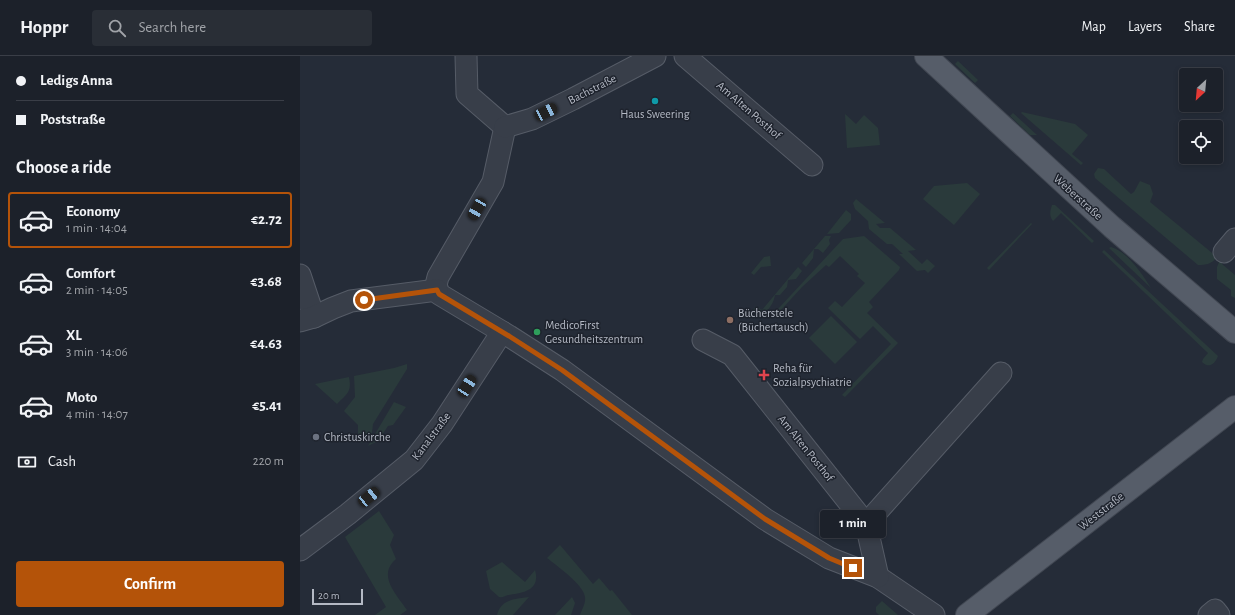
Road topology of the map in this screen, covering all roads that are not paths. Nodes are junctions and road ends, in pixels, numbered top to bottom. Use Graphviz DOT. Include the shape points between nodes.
graph roads {
  1 [pos="466,56"];
  2 [pos="655,56"];
  3 [pos="685,56"];
  4 [pos="926,56"];
  5 [pos="505,127"];
  6 [pos="812,165"];
  7 [pos="300,275"];
  8 [pos="438,283"];
  9 [pos="307,319"];
  10 [pos="502,332"];
  11 [pos="1235,332"];
  12 [pos="703,340"];
  13 [pos="1001,373"];
  14 [pos="1235,407"];
  15 [pos="866,524"];
  16 [pos="300,550"];
  17 [pos="878,577"];
  18 [pos="934,615"];
  19 [pos="967,615"];
  20 [pos="1210,615"];
  21 [pos="1219,615"];
  1 -- 5 [label="street" via="467,94"];
  2 -- 5 [label="street, Bachstraße" via="539,116"];
  3 -- 6 [label="street, Am Alten Posthof"];
  4 -- 11 [label="main road, Weberstraße" via="1112,227"];
  5 -- 8 [label="street" via="493,182"];
  7 -- 9 [label="street"];
  8 -- 9 [label="street" via="401,295 351,301"];
  8 -- 10 [label="street" via="439,294"];
  10 -- 16 [label="street, Kanalstraße" via="442,424 414,460"];
  10 -- 17 [label="street" via="562,370 765,519 829,558"];
  12 -- 15 [label="street, Am Alten Posthof" via="732,355"];
  13 -- 15 [label="street"];
  14 -- 19 [label="main road, Weststraße"];
  15 -- 17 [label="street, Am Alten Posthof"];
  17 -- 18 [label="street"];
  20 -- 21 [label="street" via="1215,610"];
}
